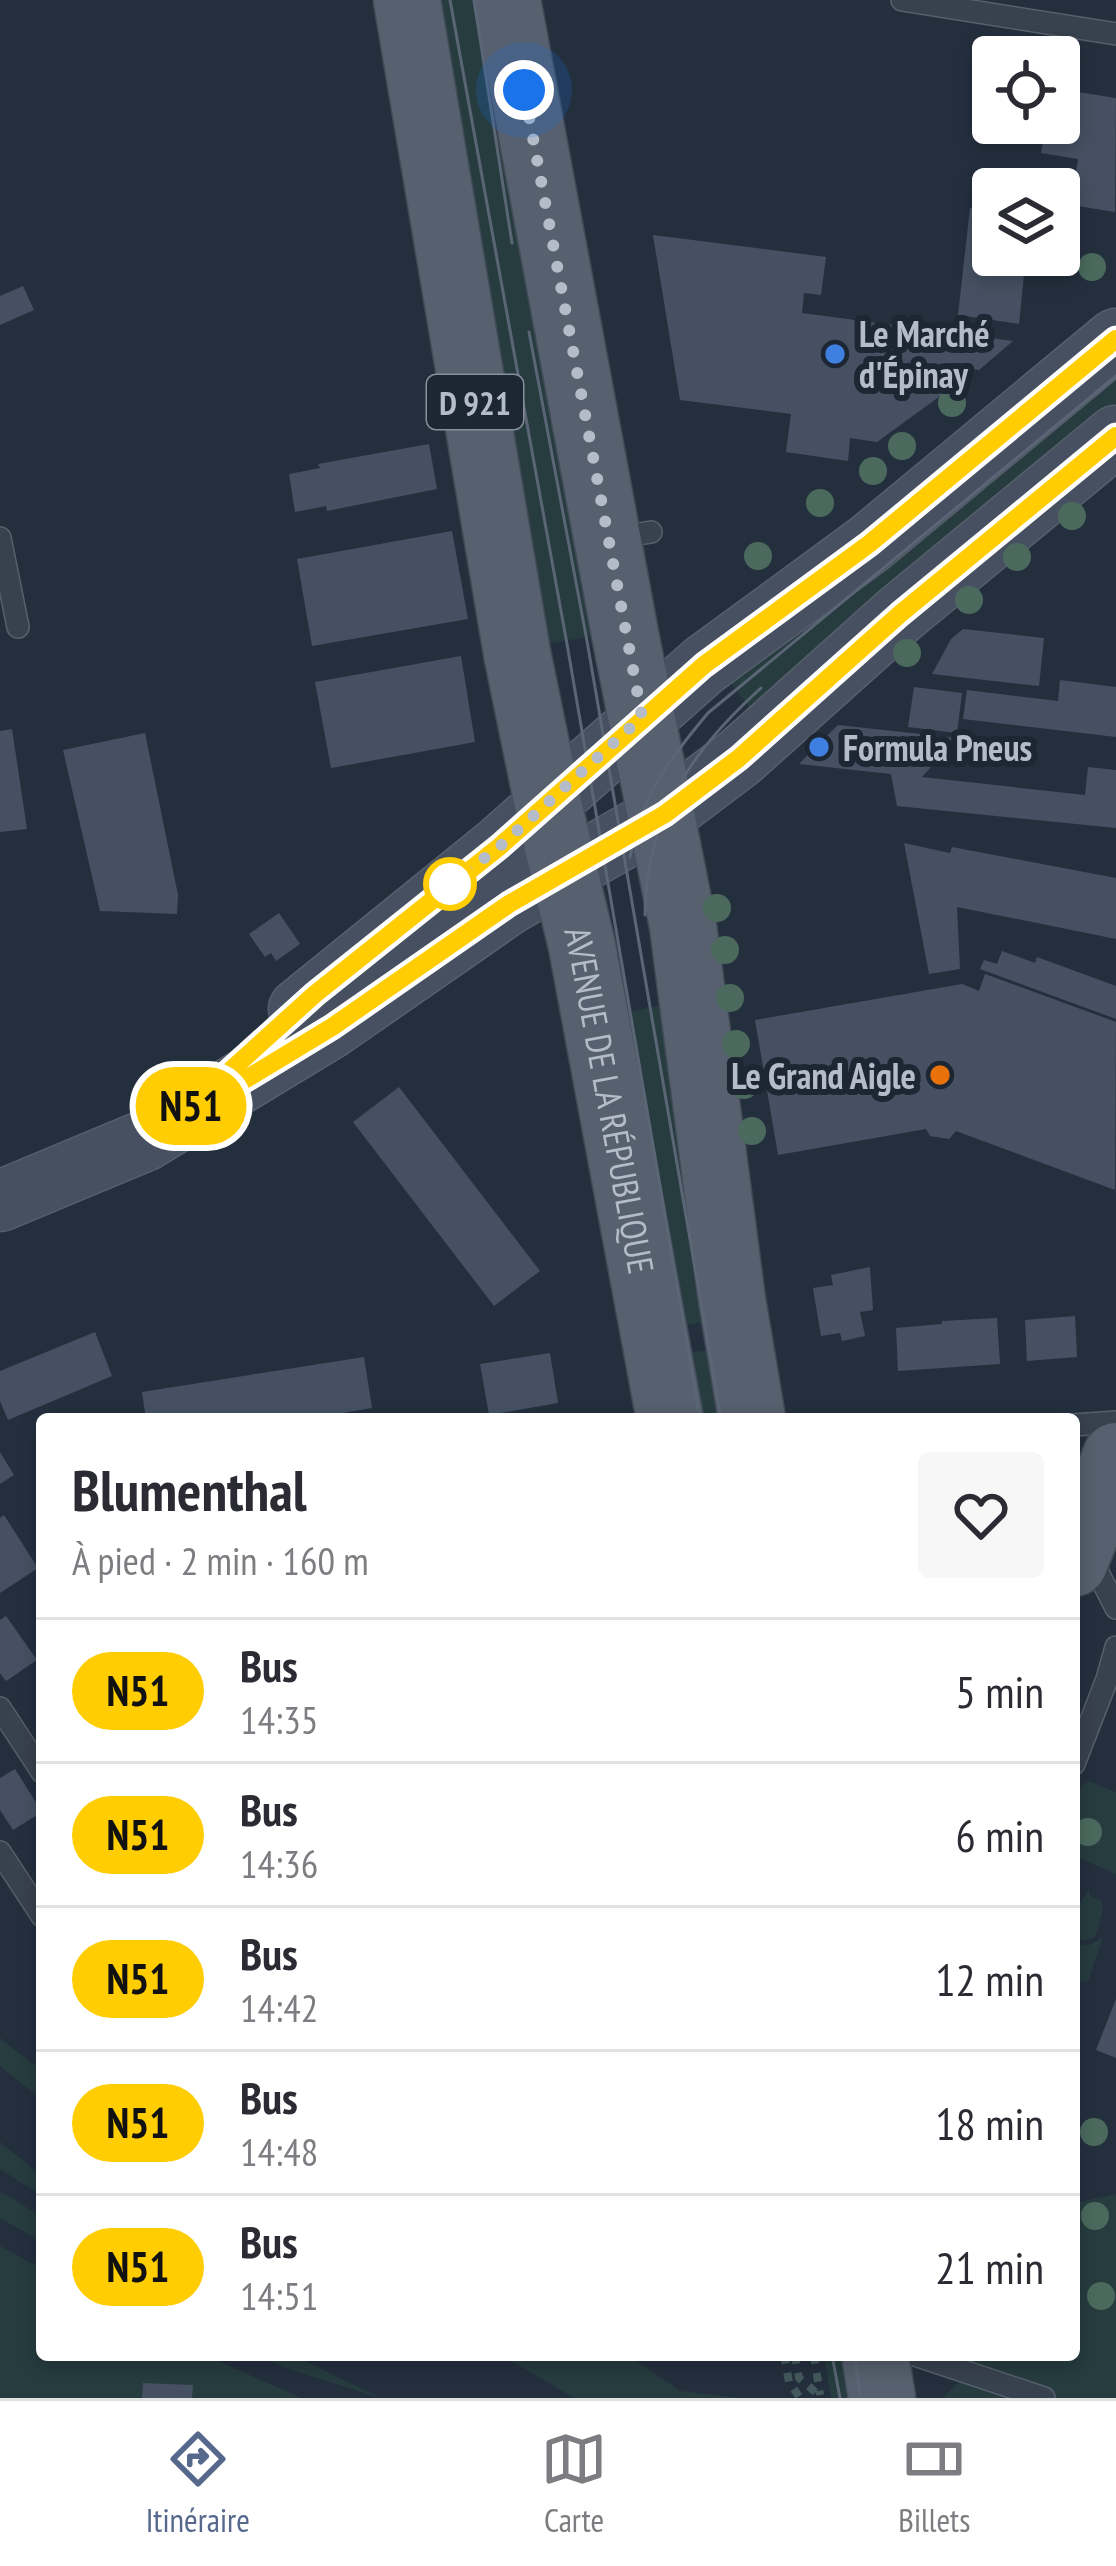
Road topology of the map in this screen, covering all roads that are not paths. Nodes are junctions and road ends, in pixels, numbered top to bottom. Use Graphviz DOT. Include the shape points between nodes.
graph roads {
  1 [pos="406,0"];
  2 [pos="507,0"];
  3 [pos="902,0"];
  4 [pos="1116,34"];
  5 [pos="1116,339"];
  6 [pos="1116,436"];
  7 [pos="0,538"];
  8 [pos="18,626"];
  9 [pos="642,717"];
  10 [pos="662,816"];
  11 [pos="539,850"];
  12 [pos="0,1201"];
  13 [pos="669,1413"];
  14 [pos="751,1413"];
  15 [pos="1116,1422"];
  16 [pos="1080,1425"];
  17 [pos="1116,1456"];
  18 [pos="1080,1548"];
  19 [pos="1080,1556"];
  20 [pos="1116,1608"];
  21 [pos="1116,1647"];
  22 [pos="0,1708"];
  23 [pos="1080,1749"];
  24 [pos="36,1763"];
  25 [pos="0,1852"];
  26 [pos="36,1907"];
  27 [pos="876,2361"];
  28 [pos="902,2361"];
  29 [pos="933,2361"];
  30 [pos="883,2398"];
  31 [pos="904,2398"];
  32 [pos="1044,2398"];
  1 -- 11 [label="main road, AVENUE DE LA RÉPUBLIQUE / D 921" via="518,653"];
  2 -- 9 [label="main road, D 921" via="629,536"];
  3 -- 4 [label="lane"];
  5 -- 9 [label="main road" via="869,544"];
  6 -- 10 [label="main road"];
  7 -- 8 [label="lane"];
  9 -- 10 [label="main road, D 921"];
  9 -- 11 [label="main road"];
  10 -- 11 [label="main road"];
  10 -- 14 [label="main road, D 921"];
  11 -- 12 [label="main road" via="315,994 170,1125"];
  11 -- 13 [label="main road, AVENUE DE LA RÉPUBLIQUE / D 921" via="582,946"];
  15 -- 16 [label="lane"];
  17 -- 18 [label="main road"];
  19 -- 20 [label="lane"];
  21 -- 23 [label="lane"];
  22 -- 24 [label="lane"];
  25 -- 26 [label="lane"];
  27 -- 30 [label="main road"];
  28 -- 31 [label="main road"];
  29 -- 32 [label="lane"];
}
